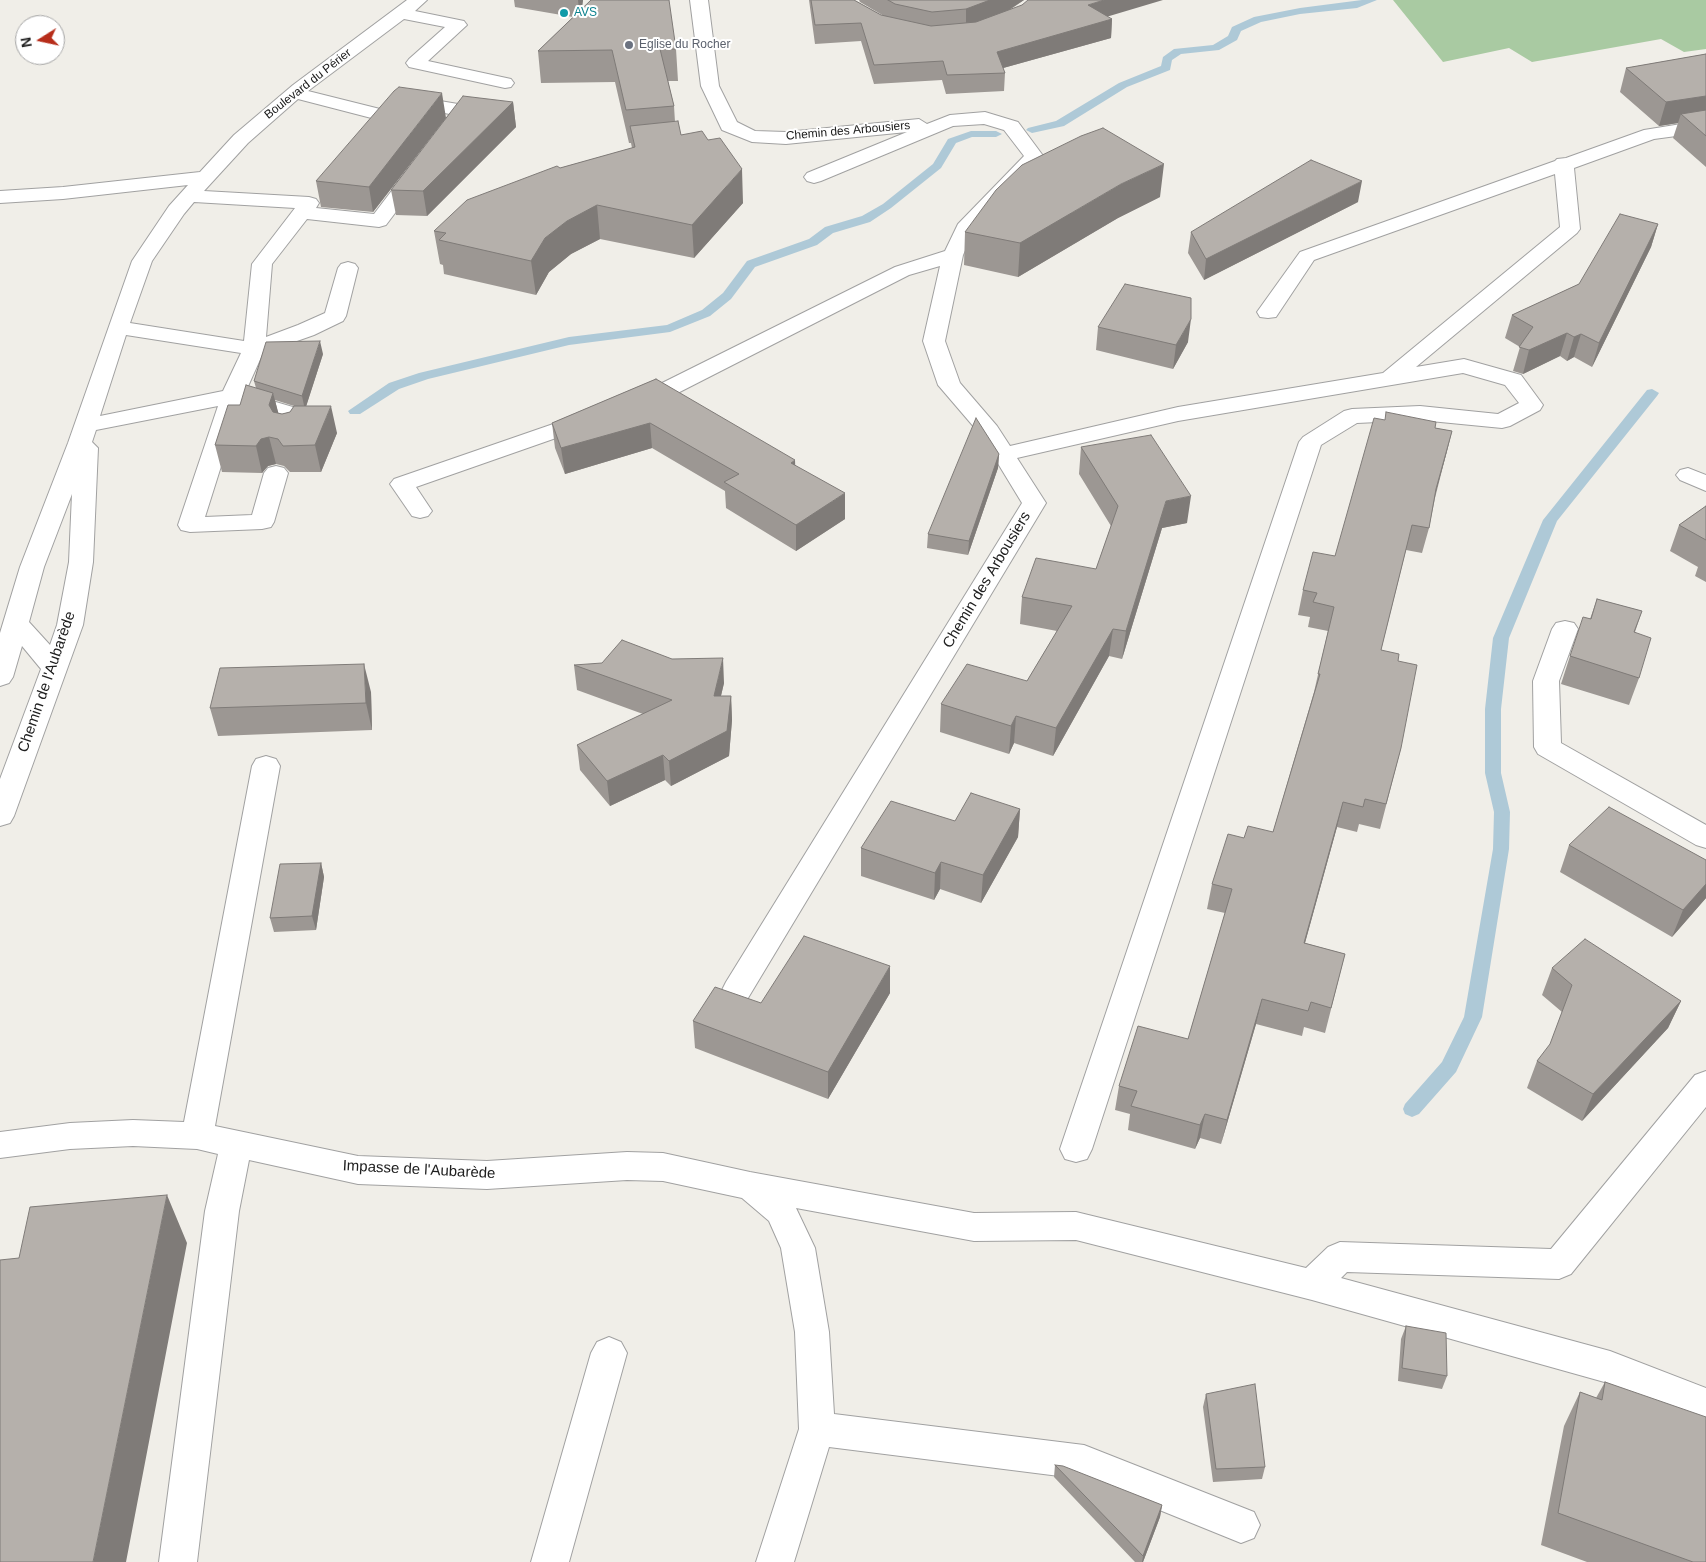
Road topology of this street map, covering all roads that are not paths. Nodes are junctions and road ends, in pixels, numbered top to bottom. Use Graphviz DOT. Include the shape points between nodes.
graph roads {
  1 [pos="418,0"];
  2 [pos="699,0"];
  3 [pos="401,13"];
  4 [pos="505,82"];
  5 [pos="295,93"];
  6 [pos="950,122"];
  7 [pos="1706,126"];
  8 [pos="752,136"];
  9 [pos="718,142"];
  10 [pos="1564,164"];
  11 [pos="206,177"];
  12 [pos="814,177"];
  13 [pos="63,193"];
  14 [pos="0,196"];
  15 [pos="188,196"];
  16 [pos="311,201"];
  17 [pos="0,217"];
  18 [pos="953,255"];
  19 [pos="348,268"];
  20 [pos="1268,312"];
  21 [pos="118,327"];
  22 [pos="254,349"];
  23 [pos="1390,377"];
  24 [pos="232,396"];
  25 [pos="87,425"];
  26 [pos="288,432"];
  27 [pos="1004,454"];
  28 [pos="276,473"];
  29 [pos="420,511"];
  30 [pos="8,624"];
  31 [pos="1565,629"];
  32 [pos="54,667"];
  33 [pos="0,677"];
  34 [pos="266,766"];
  35 [pos="0,816"];
  36 [pos="1706,838"];
  37 [pos="737,990"];
  38 [pos="1706,1084"];
  39 [pos="197,1136"];
  40 [pos="0,1145"];
  41 [pos="236,1145"];
  42 [pos="1076,1149"];
  43 [pos="750,1186"];
  44 [pos="1312,1285"];
  45 [pos="609,1353"];
  46 [pos="1706,1404"];
  47 [pos="817,1428"];
  48 [pos="1241,1525"];
  49 [pos="178,1562"];
  50 [pos="550,1562"];
  51 [pos="774,1562"];
  1 -- 3 [label="street, Boulevard du Périer"];
  2 -- 8 [label="street, Chemin des Arbousiers" via="710,86 729,126"];
  3 -- 4 [label="street" via="458,25 415,63"];
  3 -- 5 [label="street, Boulevard du Périer"];
  5 -- 11 [label="street, Boulevard du Périer" via="241,139"];
  5 -- 16 [label="street" via="377,122 404,101 463,110 379,221"];
  6 -- 8 [label="street, Chemin des Arbousiers" via="786,138"];
  6 -- 12 [label="street, Chemin des Arbousiers"];
  6 -- 18 [label="street, Chemin des Arbousiers" via="985,118 1011,126 1034,158 965,228"];
  7 -- 10 [label="street" via="1651,134"];
  8 -- 9 [label="street"];
  10 -- 20 [label="street" via="1307,256"];
  10 -- 23 [label="street" via="1570,229"];
  11 -- 13 [label="street"];
  11 -- 15 [label="street, Chemin de l'Aubarède"];
  13 -- 14 [label="street"];
  13 -- 17 [label="street"];
  15 -- 16 [label="street"];
  15 -- 21 [label="street, Chemin de l'Aubarède" via="142,261"];
  16 -- 22 [label="street" via="262,264"];
  18 -- 27 [label="street, Chemin des Arbousiers" via="934,340 949,385 989,431"];
  18 -- 29 [label="street" via="902,271 652,397 402,484"];
  19 -- 22 [label="street" via="336,316"];
  21 -- 22 [label="street"];
  21 -- 25 [label="street, Chemin de l'Aubarède"];
  22 -- 24 [label="street"];
  23 -- 27 [label="street" via="1178,414"];
  23 -- 42 [label="street" via="1464,366 1513,380 1532,405 1502,421 1420,413 1352,416 1311,442"];
  24 -- 25 [label="street"];
  24 -- 26 [label="street" via="296,415"];
  24 -- 28 [label="street" via="190,526 262,522"];
  25 -- 30 [label="street, Chemin de l'Aubarède"];
  25 -- 32 [label="street, Chemin de l'Aubarède" via="81,562 70,625"];
  27 -- 37 [label="street, Chemin des Arbousiers" via="1034,503"];
  30 -- 32 [label="street"];
  30 -- 33 [label="street, Chemin de l'Aubarède"];
  31 -- 36 [label="street" via="1546,681 1548,747"];
  32 -- 35 [label="street, Chemin de l'Aubarède"];
  34 -- 39 [label="street"];
  38 -- 44 [label="street" via="1559,1264 1340,1257"];
  39 -- 40 [label="street, Impasse de l'Aubarède" via="133,1133 70,1136"];
  39 -- 41 [label="street, Impasse de l'Aubarède"];
  41 -- 43 [label="street, Impasse de l'Aubarède" via="358,1170 487,1176 628,1166 663,1167"];
  41 -- 49 [label="street" via="222,1211"];
  43 -- 44 [label="street, Impasse de l'Aubarède" via="974,1227 1076,1226"];
  43 -- 47 [label="street" via="781,1211 798,1248 812,1332"];
  44 -- 46 [label="street, Impasse de l'Aubarède" via="1610,1367"];
  45 -- 50 [label="street"];
  47 -- 48 [label="street" via="1084,1462"];
  47 -- 51 [label="street"];
}
